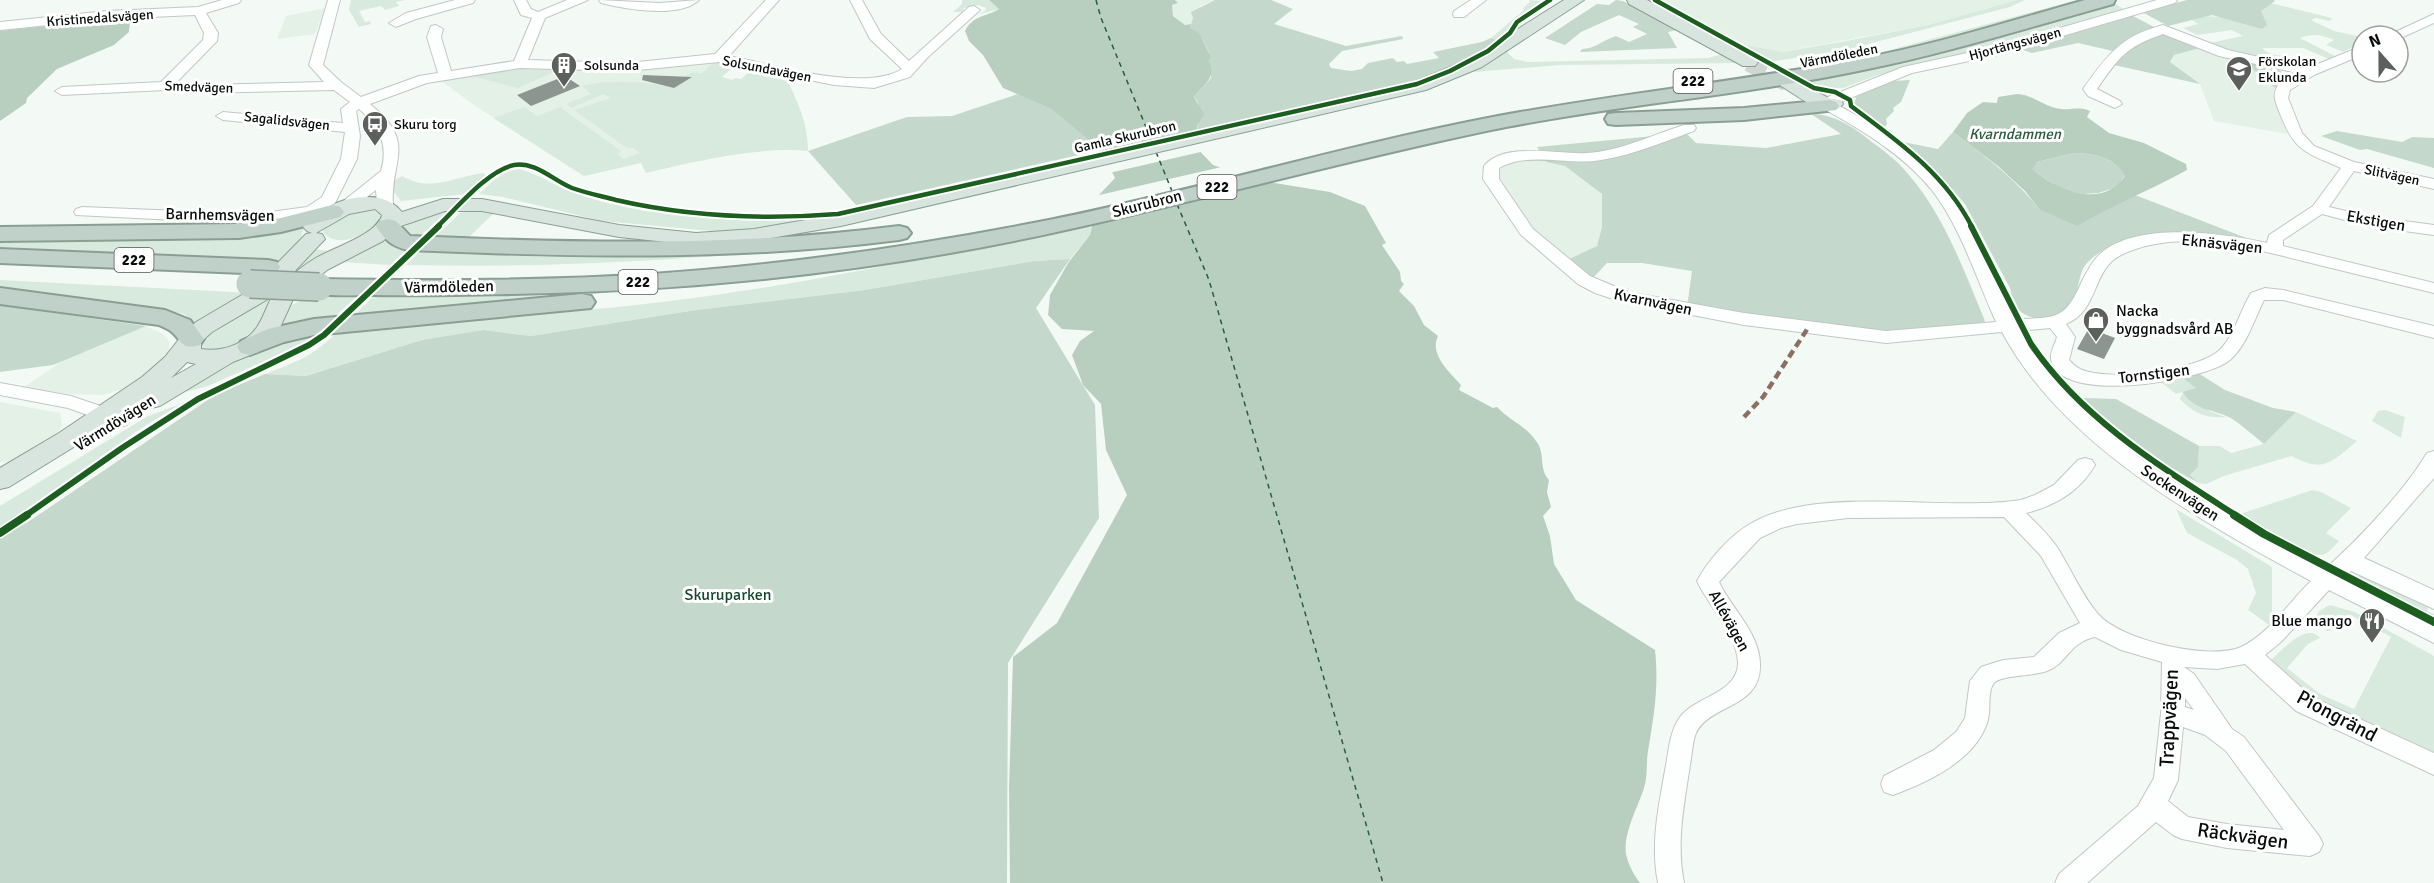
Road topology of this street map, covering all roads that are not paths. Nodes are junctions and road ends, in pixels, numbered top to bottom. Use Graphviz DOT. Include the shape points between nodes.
graph roads {
  1 [pos="235,0"];
  2 [pos="334,0"];
  3 [pos="470,0"];
  4 [pos="520,0"];
  5 [pos="582,0"];
  6 [pos="605,0"];
  7 [pos="693,0"];
  8 [pos="773,0"];
  9 [pos="856,0"];
  10 [pos="1480,0"];
  11 [pos="1565,0"];
  12 [pos="1576,0"];
  13 [pos="1635,0"];
  14 [pos="1645,0"];
  15 [pos="2059,0"];
  16 [pos="2106,0"];
  17 [pos="2171,0"];
  18 [pos="2029,3"];
  19 [pos="974,10"];
  20 [pos="199,11"];
  21 [pos="1459,14"];
  22 [pos="539,16"];
  23 [pos="2434,18"];
  24 [pos="396,23"];
  25 [pos="0,26"];
  26 [pos="436,29"];
  27 [pos="2410,29"];
  28 [pos="1930,35"];
  29 [pos="1505,47"];
  30 [pos="2350,55"];
  31 [pos="719,58"];
  32 [pos="520,64"];
  33 [pos="910,69"];
  34 [pos="2309,72"];
  35 [pos="446,75"];
  36 [pos="1790,81"];
  37 [pos="165,86"];
  38 [pos="336,86"];
  39 [pos="62,91"];
  40 [pos="359,103"];
  41 [pos="2115,104"];
  42 [pos="1829,105"];
  43 [pos="223,116"];
  44 [pos="351,128"];
  45 [pos="1463,128"];
  46 [pos="1689,129"];
  47 [pos="2350,166"];
  48 [pos="389,172"];
  49 [pos="340,178"];
  50 [pos="2434,184"];
  51 [pos="2319,209"];
  52 [pos="338,210"];
  53 [pos="82,212"];
  54 [pos="388,215"];
  55 [pos="1054,217"];
  56 [pos="2434,230"];
  57 [pos="0,234"];
  58 [pos="314,239"];
  59 [pos="358,242"];
  60 [pos="855,246"];
  61 [pos="2275,250"];
  62 [pos="0,256"];
  63 [pos="0,272"];
  64 [pos="259,275"];
  65 [pos="2434,288"];
  66 [pos="0,296"];
  67 [pos="2055,322"];
  68 [pos="2008,327"];
  69 [pos="2434,332"];
  70 [pos="189,342"];
  71 [pos="241,351"];
  72 [pos="0,389"];
  73 [pos="112,418"];
  74 [pos="2434,458"];
  75 [pos="2085,465"];
  76 [pos="0,480"];
  77 [pos="0,495"];
  78 [pos="2009,509"];
  79 [pos="2348,560"];
  80 [pos="2326,579"];
  81 [pos="2434,600"];
  82 [pos="2097,628"];
  83 [pos="2434,634"];
  84 [pos="2249,654"];
  85 [pos="2173,665"];
  86 [pos="2173,712"];
  87 [pos="2224,734"];
  88 [pos="2434,764"];
  89 [pos="1893,784"];
  90 [pos="2153,804"];
  91 [pos="1671,883"];
  92 [pos="2068,883"];
  1 -- 20 [label="street, Kristinedalsvägen"];
  2 -- 38 [label="street" via="315,60 321,73"];
  3 -- 24 [label="street"];
  4 -- 22 [label="street" via="526,12"];
  5 -- 22 [label="street"];
  6 -- 7 [label="street" via="654,8"];
  8 -- 31 [label="street"];
  9 -- 33 [label="street" via="875,36"];
  10 -- 21 [label="street"];
  11 -- 29 [label="main road"];
  12 -- 29 [label="main road"];
  13 -- 14 [label="main road" via="1753,61"];
  15 -- 28 [label="highway, Värmdöleden / 222"];
  16 -- 45 [label="highway, Värmdöleden / 222" via="1865,64"];
  17 -- 42 [label="street, Hjortängsvägen" via="1993,52 1908,70"];
  18 -- 28 [label="highway" via="1938,29"];
  19 -- 33 [label="street, Solsundavägen"];
  20 -- 25 [label="street, Kristinedalsvägen"];
  20 -- 37 [label="street" via="211,33 210,41"];
  22 -- 32 [label="street"];
  23 -- 27 [label="street"];
  26 -- 35 [label="street" via="434,37"];
  28 -- 45 [label="highway, Värmdöleden / 222" via="1790,66 1585,94"];
  29 -- 60 [label="main road, Gamla Skurubron" via="1454,74 1420,86"];
  30 -- 34 [label="street"];
  31 -- 32 [label="street, Solsundavägen" via="628,67"];
  31 -- 33 [label="street, Solsundavägen" via="858,84 882,82"];
  32 -- 35 [label="street, Solsundavägen"];
  34 -- 41 [label="street" via="2224,53 2163,29 2133,40 2116,53 2090,89"];
  34 -- 47 [label="street, Slitvägen" via="2287,85 2281,95 2295,135 2317,153"];
  35 -- 40 [label="street, Solsundavägen"];
  36 -- 42 [label="main road, Sockenvägen"];
  37 -- 38 [label="street, Smedvägen"];
  37 -- 39 [label="street, Smedvägen"];
  38 -- 40 [label="street"];
  40 -- 44 [label="street, Barnhemsvägen" via="348,109"];
  40 -- 48 [label="street" via="374,113 388,133 392,152"];
  42 -- 45 [label="highway"];
  42 -- 68 [label="street, Sockenvägen" via="1884,137 1938,188"];
  43 -- 44 [label="street, Sagalidsvägen"];
  44 -- 49 [label="street, Barnhemsvägen" via="352,147"];
  45 -- 55 [label="highway, Skurubron / 222"];
  45 -- 55 [label="highway, Skurubron / 222" via="1377,151"];
  46 -- 68 [label="street, Kvarnvägen" via="1601,156 1526,155 1505,159 1492,166 1491,180 1536,241 1584,280 1624,297 1866,336"];
  47 -- 50 [label="street, Slitvägen"];
  47 -- 51 [label="street"];
  48 -- 49 [label="street"];
  48 -- 52 [label="street"];
  48 -- 54 [label="street" via="384,186"];
  49 -- 53 [label="street, Barnhemsvägen" via="329,200 319,207 270,218"];
  51 -- 56 [label="street, Ekstigen" via="2367,221"];
  51 -- 61 [label="street" via="2279,234"];
  52 -- 54 [label="main road" via="362,204"];
  52 -- 57 [label="highway" via="239,231"];
  52 -- 58 [label="main road, Värmdövägen" via="314,227"];
  54 -- 59 [label="main road" via="375,236"];
  54 -- 60 [label="main road, Gamla Skurubron" via="465,201 660,237 754,235"];
  54 -- 60 [label="highway" via="396,238 408,243 638,251"];
  55 -- 60 [label="highway" via="921,256"];
  58 -- 59 [label="main road" via="330,245"];
  58 -- 70 [label="main road, Värmdövägen" via="260,294 215,319"];
  59 -- 71 [label="main road" via="319,265 284,296 266,332"];
  60 -- 64 [label="highway, Värmdöleden / 222, bridge" via="656,281 570,286"];
  60 -- 71 [label="highway" via="611,299 335,324 277,335"];
  61 -- 65 [label="street, Eknäsvägen"];
  61 -- 67 [label="street, Eknäsvägen" via="2189,238 2130,245 2099,264 2075,311"];
  62 -- 64 [label="highway, Värmdöleden / 222"];
  63 -- 64 [label="highway, Värmdöleden / 222"];
  66 -- 70 [label="highway" via="165,318 181,326"];
  67 -- 68 [label="street"];
  67 -- 69 [label="street, Tornstigen" via="2066,337 2060,362 2078,376 2099,380 2189,371 2218,359 2231,348 2257,297 2265,293"];
  68 -- 80 [label="street, Sockenvägen" via="2053,389 2137,465 2207,512"];
  70 -- 71 [label="main road" via="191,354 198,357"];
  70 -- 73 [label="main road, Värmdövägen" via="157,378"];
  71 -- 73 [label="main road, Värmdövägen"];
  72 -- 73 [label="street" via="71,402"];
  73 -- 76 [label="main road, Värmdövägen"];
  73 -- 77 [label="main road, Värmdövägen"];
  74 -- 79 [label="street" via="2428,472"];
  75 -- 78 [label="street, Allévägen" via="2056,495"];
  78 -- 82 [label="street" via="2041,541"];
  78 -- 91 [label="street, Allévägen" via="1792,516 1757,529 1711,575 1708,582 1746,646 1749,666 1739,690 1695,716 1684,734 1665,842"];
  79 -- 80 [label="street"];
  79 -- 81 [label="street"];
  80 -- 83 [label="street, Sockenvägen"];
  80 -- 84 [label="street" via="2275,635"];
  82 -- 85 [label="street"];
  82 -- 89 [label="street" via="2068,639 2043,664 1995,671 1984,677 1976,722 1964,739 1948,754"];
  84 -- 85 [label="street"];
  84 -- 88 [label="street, Piongränd" via="2304,704"];
  85 -- 86 [label="street, Trappvägen"];
  85 -- 87 [label="street, Räckvägen"];
  86 -- 87 [label="street, Räckvägen"];
  86 -- 90 [label="street, Trappvägen" via="2166,780"];
  87 -- 90 [label="street, Räckvägen" via="2310,844 2182,827"];
  90 -- 92 [label="street, Trappvägen" via="2147,814"];
}
